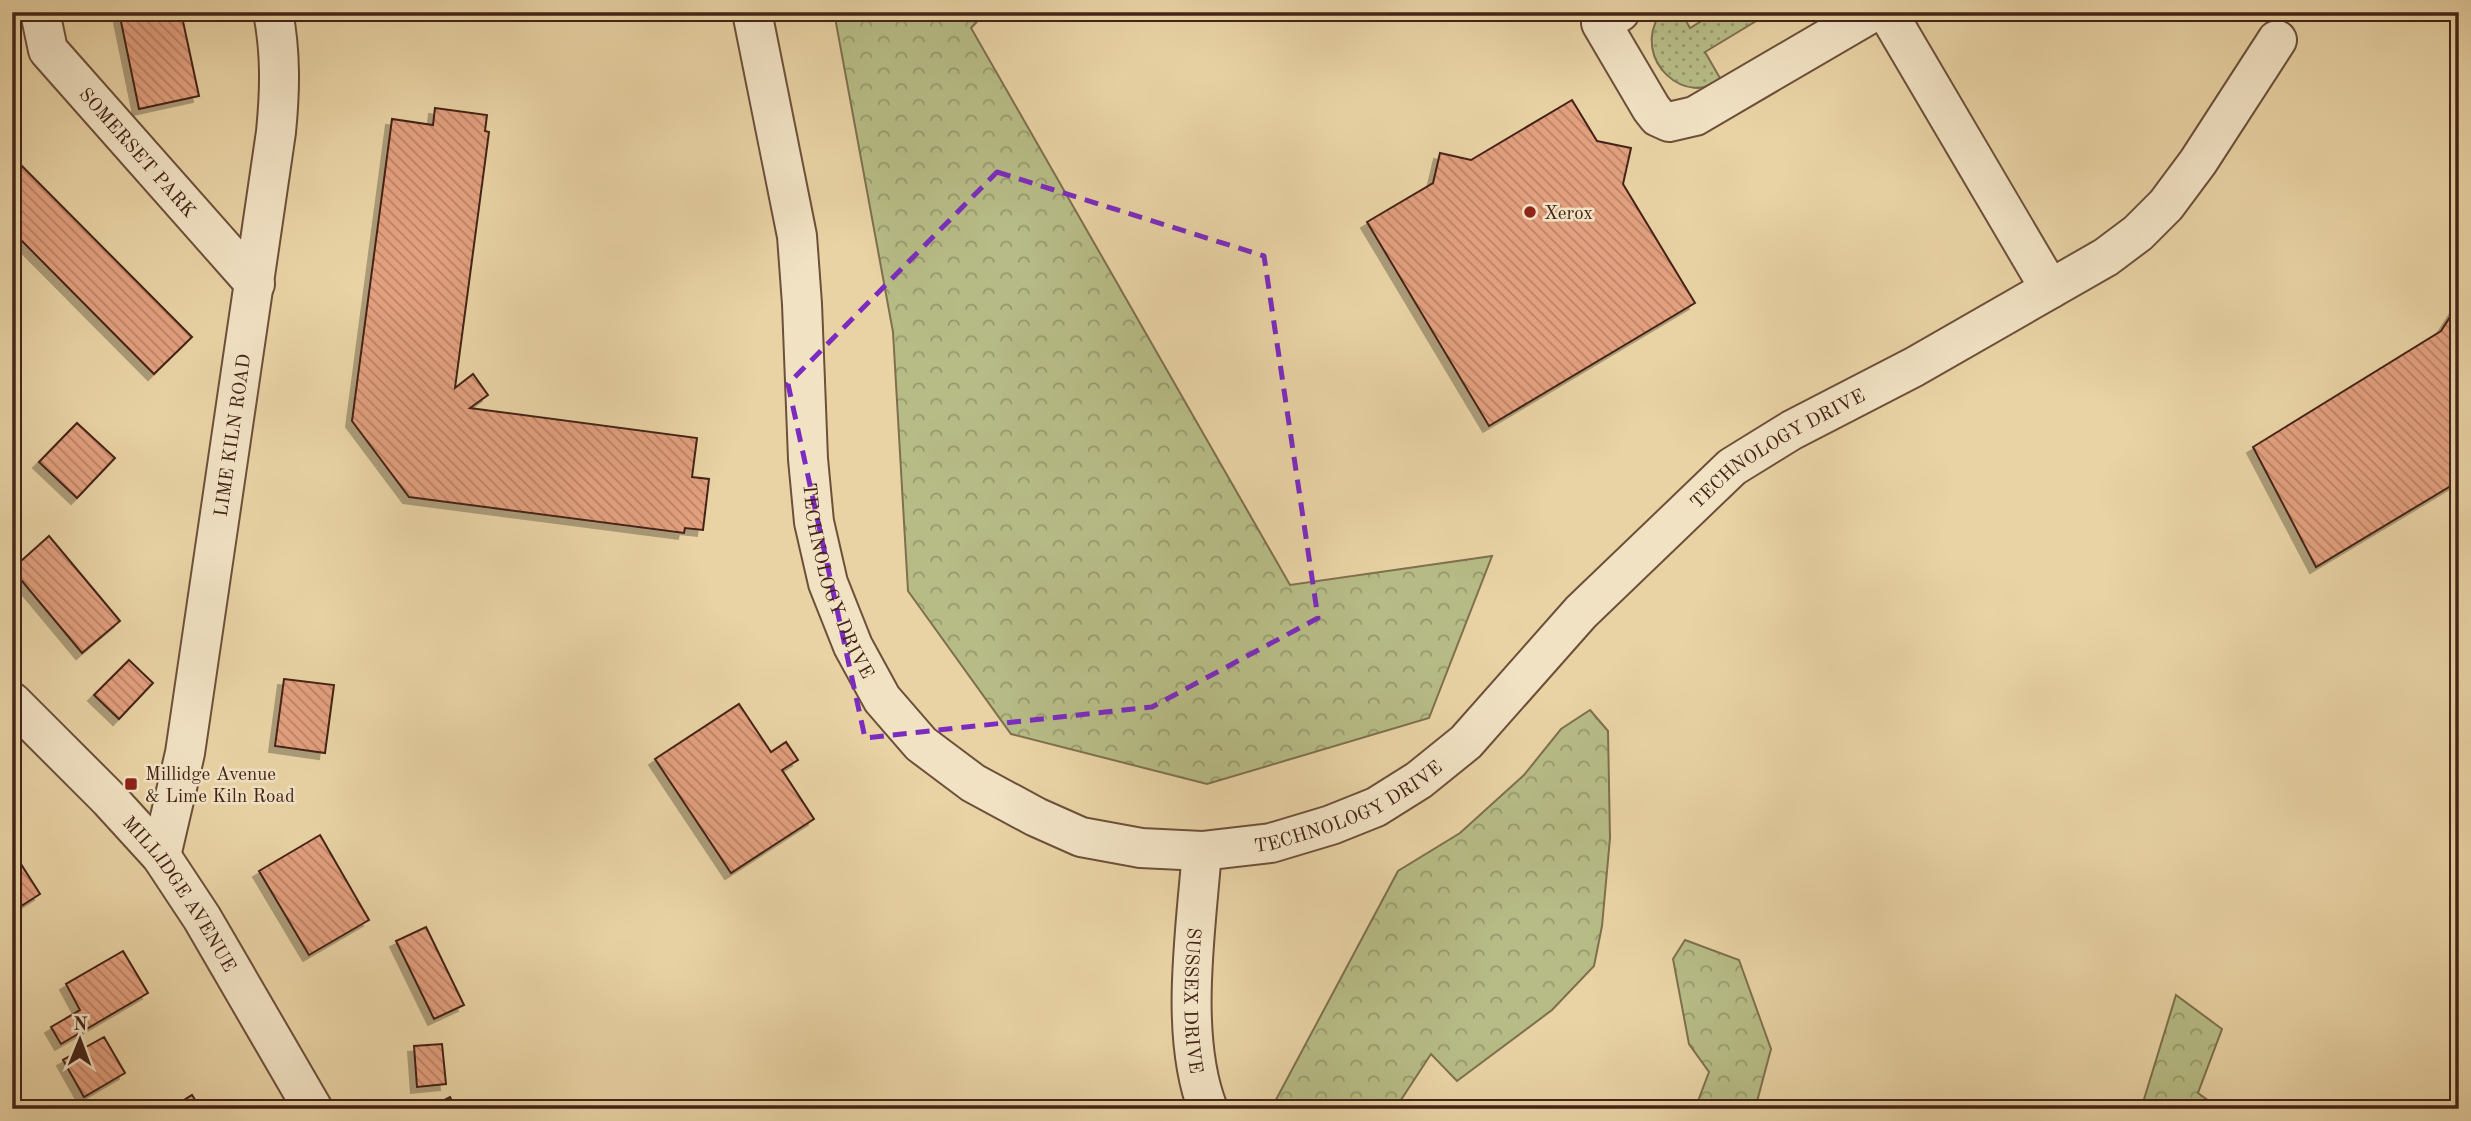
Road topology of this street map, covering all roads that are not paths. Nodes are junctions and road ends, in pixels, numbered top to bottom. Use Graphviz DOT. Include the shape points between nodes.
graph roads {
  1 [pos="40,12"];
  2 [pos="273,12"];
  3 [pos="752,12"];
  4 [pos="1620,12"];
  5 [pos="1873,12"];
  6 [pos="1887,12"];
  7 [pos="2277,40"];
  8 [pos="255,284"];
  9 [pos="2050,289"];
  10 [pos="15,710"];
  11 [pos="1202,851"];
  12 [pos="161,856"];
  13 [pos="313,1109"];
  14 [pos="1208,1109"];
  1 -- 8 [label="street, SOMERSET PARK" via="48,50"];
  2 -- 8 [label="street, LIME KILN ROAD" via="280,83"];
  3 -- 11 [label="street, TECHNOLOGY DRIVE" via="797,236 814,522 828,583 853,646 882,699 921,744 973,783 1081,837 1141,848"];
  4 -- 5 [label="street" via="1601,23 1651,108 1668,122 1695,116"];
  6 -- 9 [label="street"];
  7 -- 9 [label="street, TECHNOLOGY DRIVE" via="2166,205 2106,257"];
  8 -- 12 [label="street, LIME KILN ROAD" via="185,753"];
  9 -- 11 [label="street, TECHNOLOGY DRIVE" via="1732,467 1581,612 1466,742 1419,780 1376,807 1331,825 1271,843"];
  10 -- 12 [label="street, MILLIDGE AVENUE"];
  11 -- 14 [label="street, SUSSEX DRIVE" via="1192,1023"];
  12 -- 13 [label="street, MILLIDGE AVENUE"];
}
